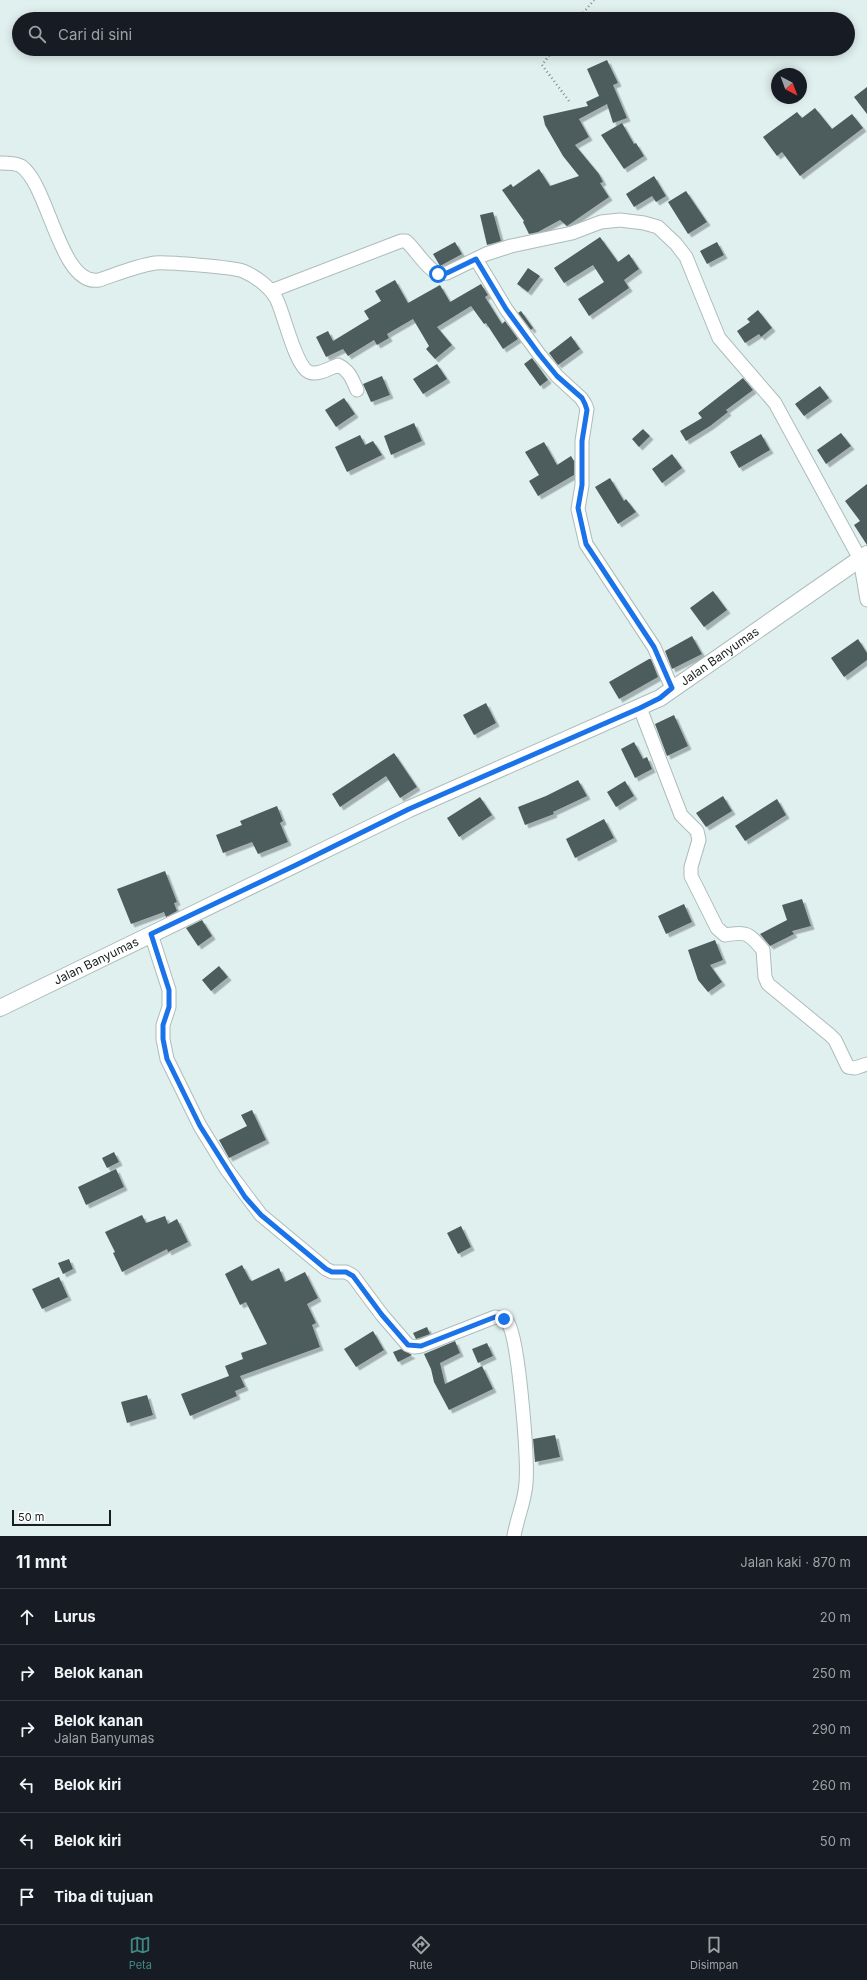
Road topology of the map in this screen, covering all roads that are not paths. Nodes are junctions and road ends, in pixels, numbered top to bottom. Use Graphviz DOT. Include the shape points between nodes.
graph roads {
  1 [pos="0,163"];
  2 [pos="476,259"];
  3 [pos="271,291"];
  4 [pos="357,390"];
  5 [pos="863,557"];
  6 [pos="867,600"];
  7 [pos="672,688"];
  8 [pos="640,708"];
  9 [pos="151,934"];
  10 [pos="0,1008"];
  11 [pos="867,1064"];
  12 [pos="514,1536"];
  1 -- 3 [label="street" via="19,165 26,170 43,199 57,236 73,265 88,280 99,280 162,262 242,271"];
  2 -- 3 [label="street" via="447,273 438,274 406,241 402,241"];
  2 -- 5 [label="street" via="511,246 572,233 601,222 620,220 658,227 686,257 719,338 775,403"];
  2 -- 7 [label="street" via="506,309 539,354 585,404 587,410 582,441 582,485 578,508 586,544 654,647"];
  3 -- 4 [label="street" via="303,367 309,372 316,373 338,366 346,369"];
  5 -- 6 [label="street"];
  5 -- 7 [label="street, Jalan Banyumas"];
  7 -- 8 [label="street, Jalan Banyumas" via="660,698"];
  8 -- 9 [label="street, Jalan Banyumas" via="409,809"];
  8 -- 11 [label="street" via="681,815 697,831 699,840 691,876 717,928 725,935 741,932 746,934 763,950 765,978 768,984 835,1040 848,1067 855,1068"];
  9 -- 10 [label="street, Jalan Banyumas"];
  9 -- 12 [label="street" via="169,990 169,1007 163,1025 167,1059 203,1131 245,1197 261,1215 326,1269 332,1272 346,1272 353,1276 408,1345 421,1346 495,1317 508,1323 517,1359 527,1470 525,1492"];
}
